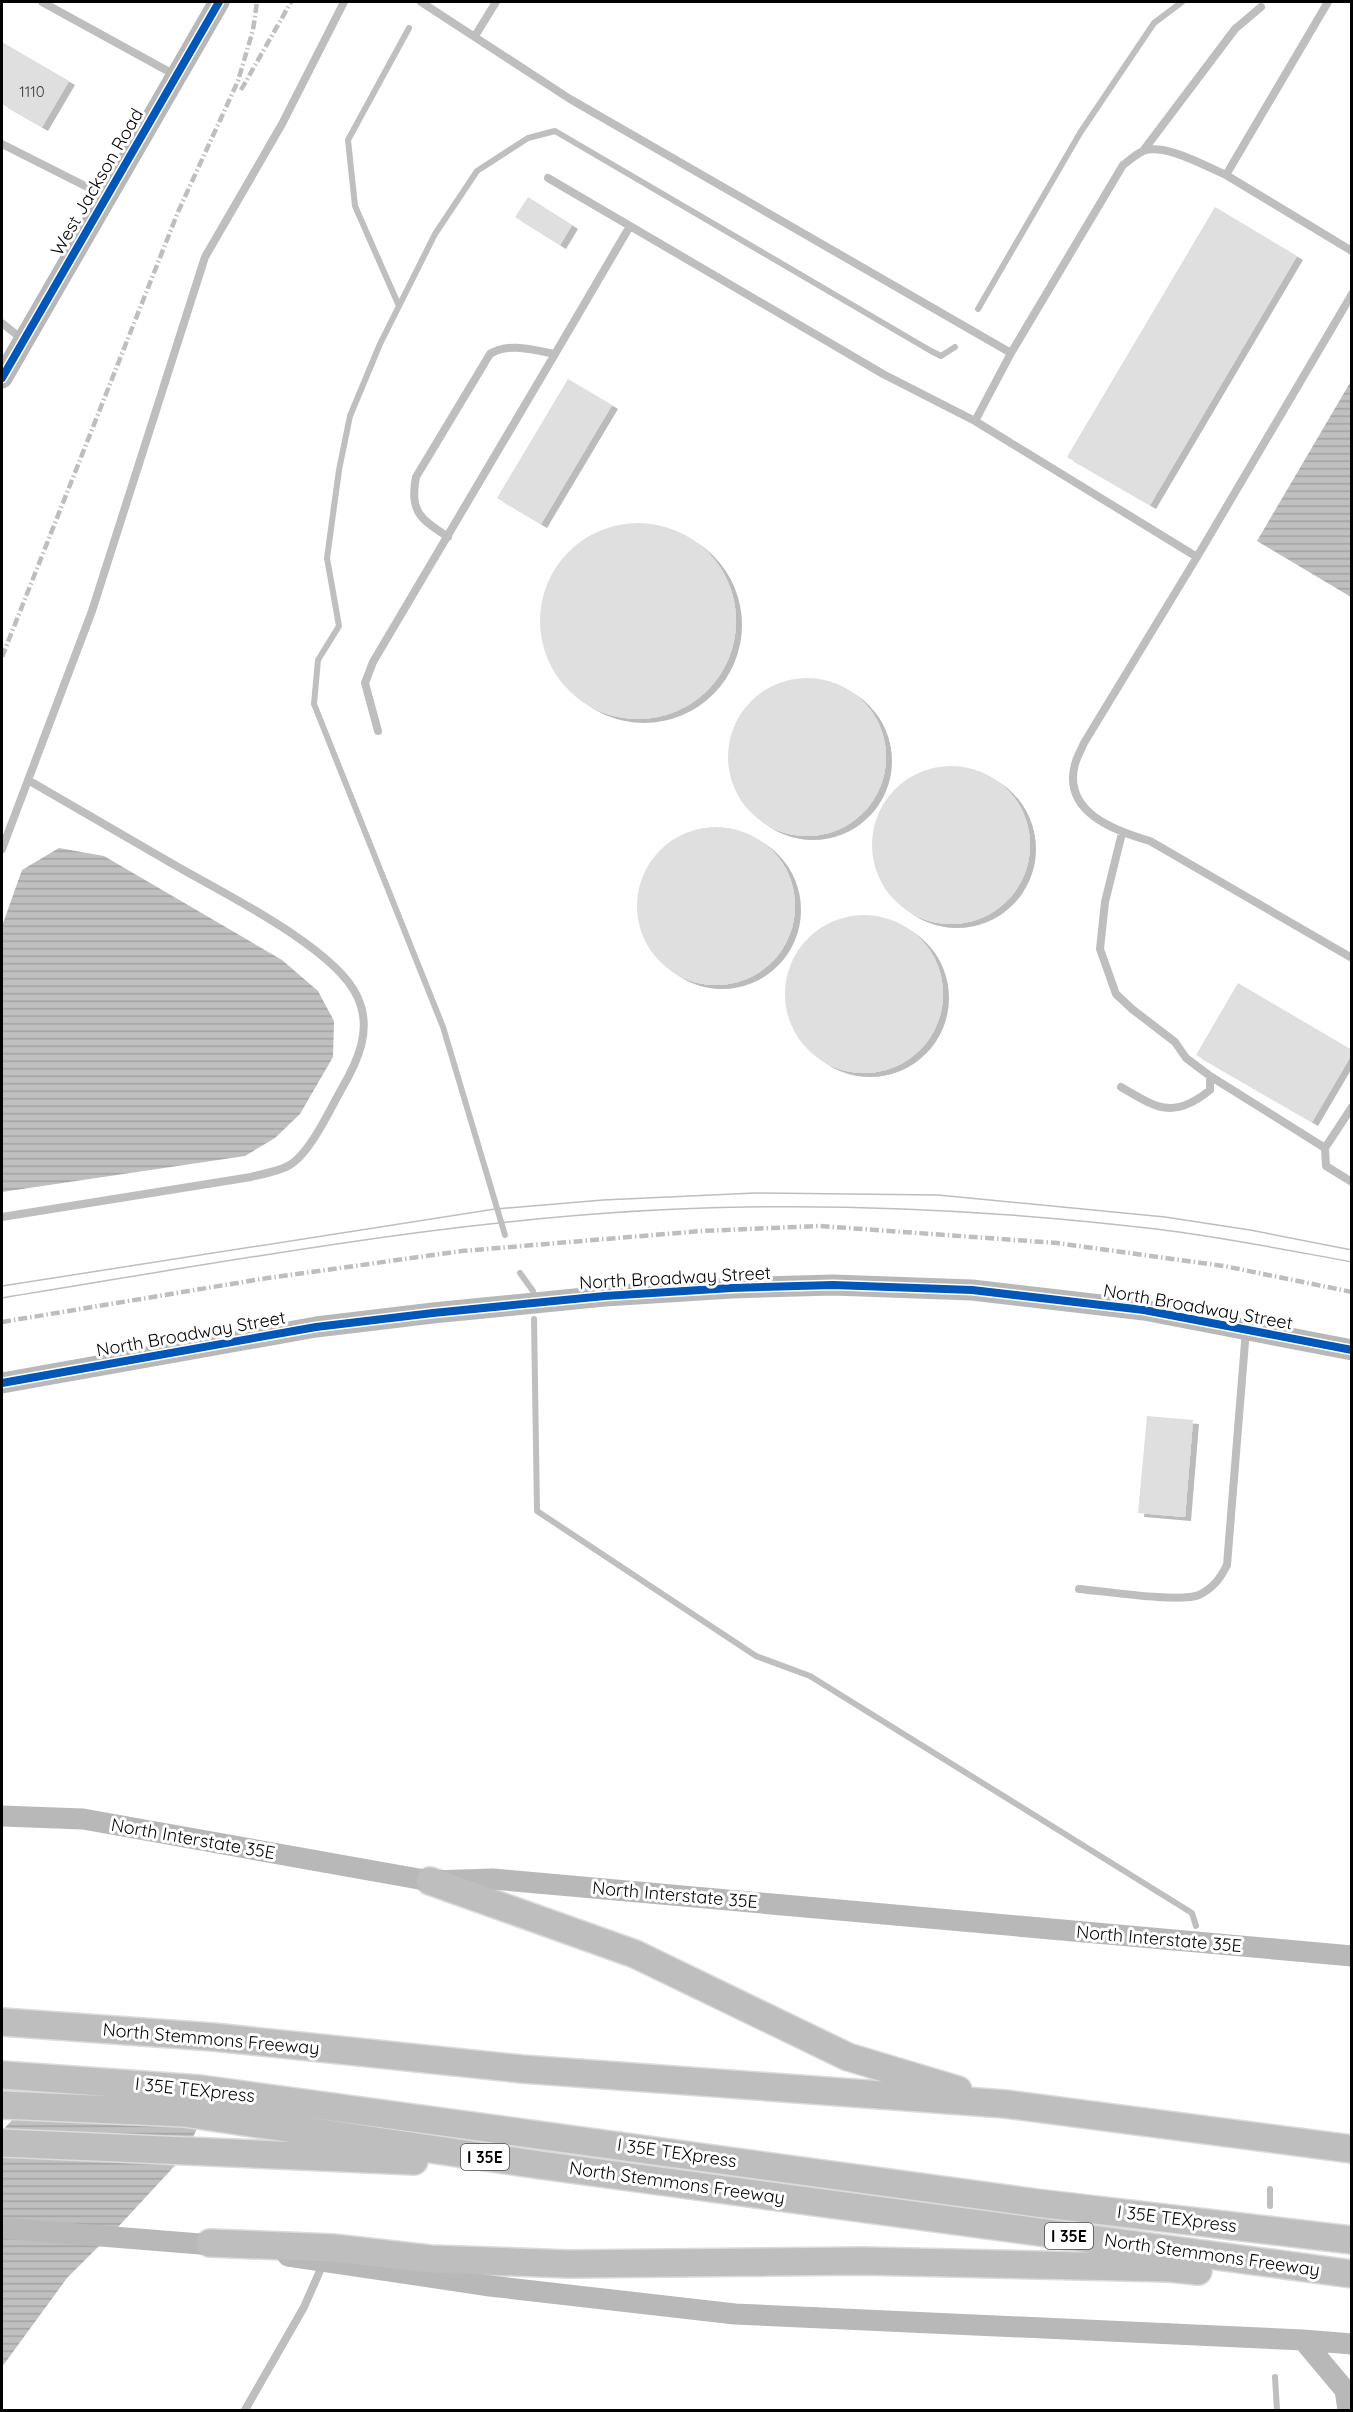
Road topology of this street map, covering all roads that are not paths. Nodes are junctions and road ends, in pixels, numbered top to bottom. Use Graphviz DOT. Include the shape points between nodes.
graph roads {
  1 [pos="42,2"];
  2 [pos="219,2"];
  3 [pos="344,2"];
  4 [pos="421,2"];
  5 [pos="496,2"];
  6 [pos="1328,2"];
  7 [pos="1261,3"];
  8 [pos="475,36"];
  9 [pos="176,76"];
  10 [pos="2,144"];
  11 [pos="1143,151"];
  12 [pos="1226,175"];
  13 [pos="548,178"];
  14 [pos="106,197"];
  15 [pos="630,226"];
  16 [pos="1352,251"];
  17 [pos="1352,294"];
  18 [pos="2,323"];
  19 [pos="23,340"];
  20 [pos="1011,353"];
  21 [pos="555,354"];
  22 [pos="2,378"];
  23 [pos="975,421"];
  24 [pos="448,537"];
  25 [pos="1197,557"];
  26 [pos="378,731"];
  27 [pos="28,780"];
  28 [pos="1122,833"];
  29 [pos="2,849"];
  30 [pos="1352,958"];
  31 [pos="1210,1076"];
  32 [pos="1121,1087"];
  33 [pos="1352,1107"];
  34 [pos="1325,1148"];
  35 [pos="1352,1182"];
  36 [pos="2,1217"];
  37 [pos="1246,1329"];
  38 [pos="1352,1350"];
  39 [pos="2,1383"];
  40 [pos="1079,1589"];
  41 [pos="2,1816"];
  42 [pos="430,1881"];
  43 [pos="1352,1956"];
  44 [pos="2,2022"];
  45 [pos="2,2075"];
  46 [pos="1005,2104"];
  47 [pos="2,2105"];
  48 [pos="2,2143"];
  49 [pos="1352,2149"];
  50 [pos="540,2164"];
  51 [pos="2,2228"];
  52 [pos="1352,2240"];
  53 [pos="210,2243"];
  54 [pos="324,2262"];
  55 [pos="1352,2274"];
  56 [pos="1303,2340"];
  57 [pos="1352,2344"];
  58 [pos="245,2410"];
  59 [pos="1348,2410"];
  1 -- 9 [label="lane"];
  2 -- 9 [label="main road, West Jackson Road"];
  3 -- 27 [label="lane" via="282,124 205,257 92,611"];
  4 -- 8 [label="lane"];
  5 -- 8 [label="lane"];
  6 -- 12 [label="lane"];
  7 -- 11 [label="lane" via="1235,29"];
  8 -- 20 [label="lane" via="570,99"];
  9 -- 14 [label="main road, West Jackson Road"];
  10 -- 14 [label="lane"];
  11 -- 12 [label="lane" via="1175,153"];
  11 -- 20 [label="lane" via="1123,165"];
  12 -- 16 [label="lane"];
  13 -- 15 [label="lane"];
  14 -- 19 [label="main road, West Jackson Road"];
  15 -- 21 [label="lane"];
  15 -- 23 [label="lane" via="883,374"];
  17 -- 25 [label="lane"];
  18 -- 19 [label="lane"];
  19 -- 22 [label="main road, West Jackson Road"];
  20 -- 23 [label="lane"];
  21 -- 24 [label="lane"];
  21 -- 24 [label="lane" via="519,348 499,348 490,354 416,477 412,496 418,513"];
  23 -- 25 [label="lane"];
  24 -- 26 [label="lane" via="372,662 365,683"];
  25 -- 28 [label="lane" via="1084,743 1075,766 1074,786 1082,804 1097,820"];
  27 -- 29 [label="lane"];
  27 -- 36 [label="lane" via="318,952 349,981 365,1021 362,1046 352,1070 312,1142 288,1166 251,1177"];
  28 -- 30 [label="lane" via="1150,841"];
  28 -- 31 [label="lane" via="1105,902 1100,949 1116,994"];
  31 -- 32 [label="lane" via="1210,1090 1195,1102 1176,1108 1154,1106"];
  31 -- 34 [label="lane"];
  33 -- 34 [label="lane"];
  34 -- 35 [label="lane" via="1326,1166"];
  37 -- 38 [label="main road, North Broadway Street"];
  37 -- 39 [label="main road, North Broadway Street" via="1144,1310 972,1290 833,1285 732,1288 433,1312 316,1327"];
  37 -- 40 [label="lane" via="1227,1565 1221,1576 1213,1587 1187,1598"];
  41 -- 42 [label="main road, North Interstate 35E" via="83,1819"];
  42 -- 43 [label="main road, North Interstate 35E" via="494,1879"];
  42 -- 46 [label="highway" via="635,1954 848,2057"];
  44 -- 46 [label="highway, North Stemmons Freeway" via="213,2037 522,2069"];
  45 -- 52 [label="highway, I 35E TEXpress" via="200,2089 1037,2203"];
  46 -- 49 [label="highway, North Stemmons Freeway"];
  47 -- 50 [label="highway, North Stemmons Freeway / I 35E" via="184,2113"];
  48 -- 50 [label="highway"];
  50 -- 55 [label="highway, North Stemmons Freeway / I 35E"];
  51 -- 53 [label="main road"];
  53 -- 54 [label="main road"];
  53 -- 55 [label="highway" via="333,2248 494,2263 874,2261 1169,2268 1278,2280"];
  54 -- 56 [label="main road" via="735,2314"];
  54 -- 58 [label="lane" via="304,2307"];
  56 -- 57 [label="main road"];
  56 -- 59 [label="main road" via="1345,2390"];
}
